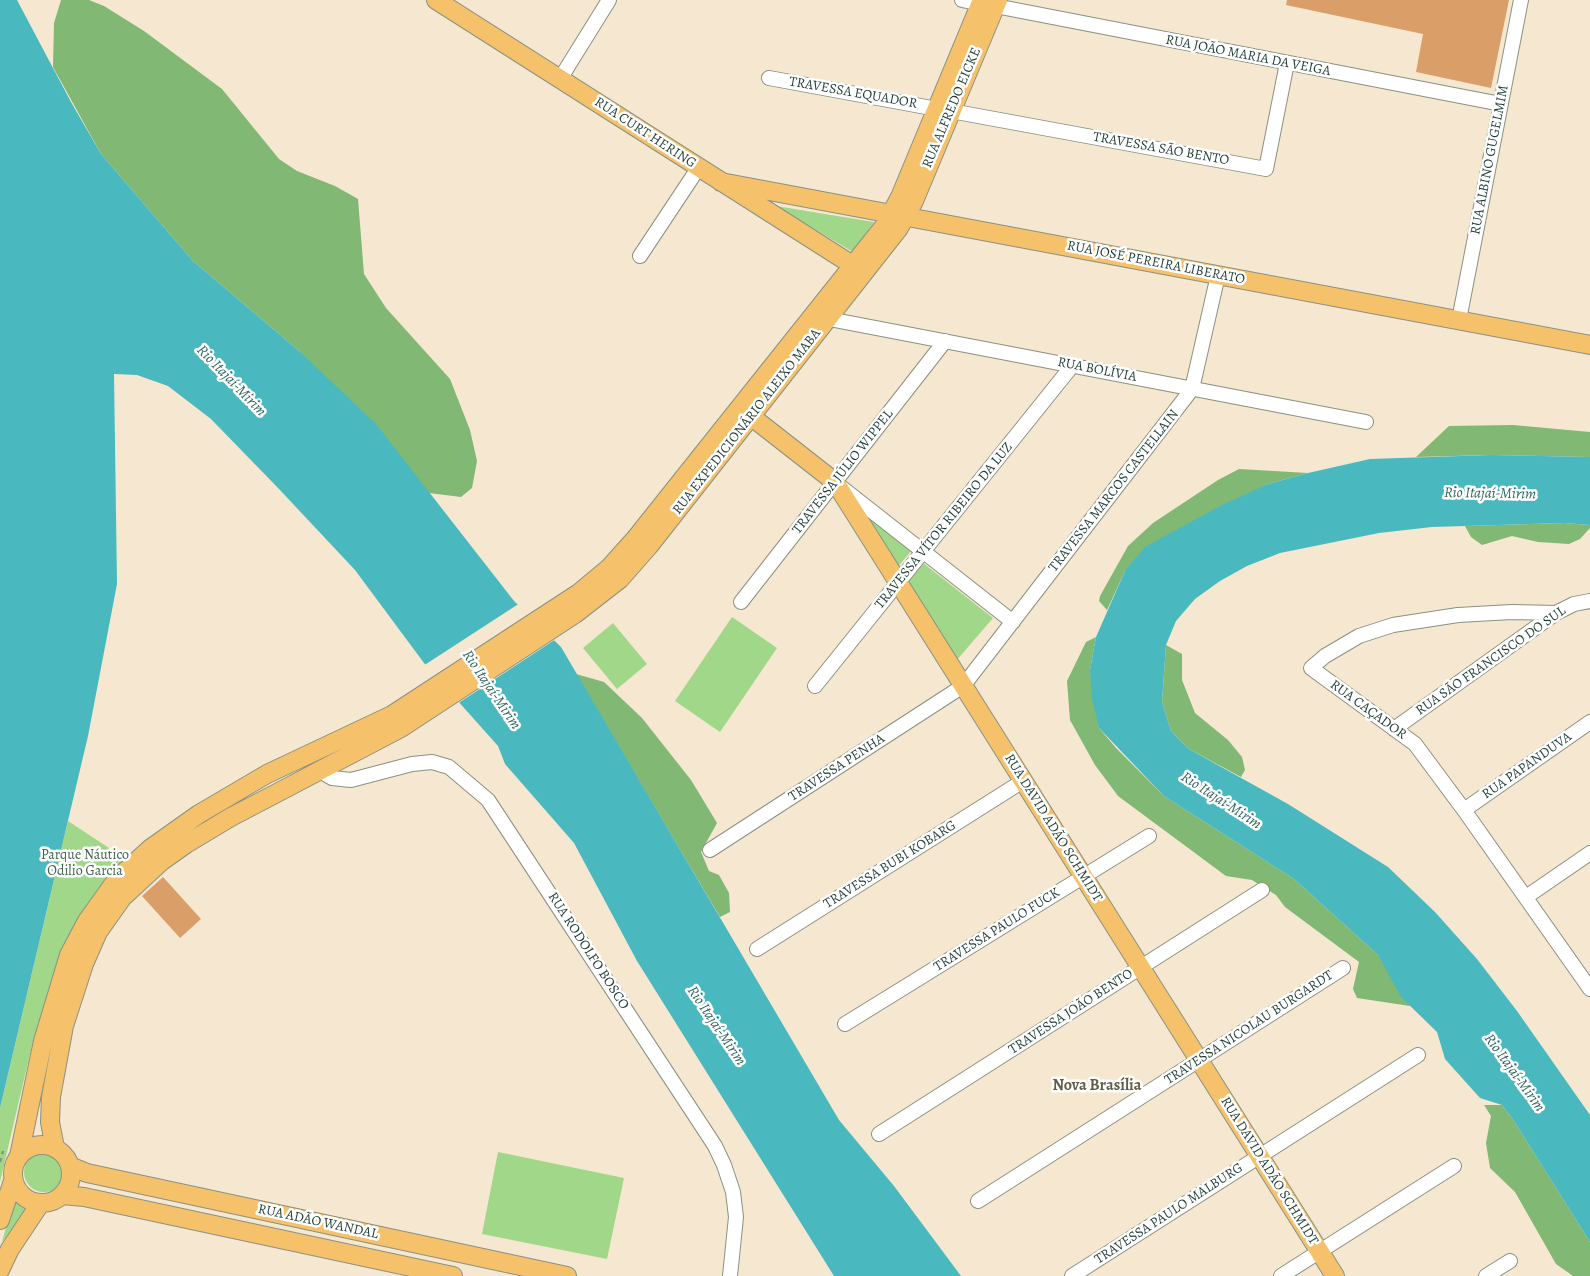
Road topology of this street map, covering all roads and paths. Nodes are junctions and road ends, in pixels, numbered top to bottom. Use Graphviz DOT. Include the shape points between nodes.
graph roads {
  1 [pos="436,0"];
  2 [pos="609,0"];
  3 [pos="962,0"];
  4 [pos="1522,0"];
  5 [pos="989,2"];
  6 [pos="1287,63"];
  7 [pos="769,78"];
  8 [pos="560,79"];
  9 [pos="1501,104"];
  10 [pos="944,110"];
  11 [pos="699,167"];
  12 [pos="721,182"];
  13 [pos="899,215"];
  14 [pos="640,256"];
  15 [pos="854,266"];
  16 [pos="1218,275"];
  17 [pos="829,319"];
  18 [pos="1460,320"];
  19 [pos="945,341"];
  20 [pos="1590,345"];
  21 [pos="1072,366"];
  22 [pos="1192,389"];
  23 [pos="746,412"];
  24 [pos="1366,422"];
  25 [pos="835,482"];
  26 [pos="923,551"];
  27 [pos="898,583"];
  28 [pos="1590,600"];
  29 [pos="741,602"];
  30 [pos="1556,613"];
  31 [pos="1013,622"];
  32 [pos="816,686"];
  33 [pos="963,686"];
  34 [pos="397,721"];
  35 [pos="1590,722"];
  36 [pos="1394,729"];
  37 [pos="320,771"];
  38 [pos="1023,781"];
  39 [pos="229,795"];
  40 [pos="1464,810"];
  41 [pos="231,817"];
  42 [pos="1149,836"];
  43 [pos="710,850"];
  44 [pos="1590,852"];
  45 [pos="1084,877"];
  46 [pos="1262,890"];
  47 [pos="1526,897"];
  48 [pos="757,949"];
  49 [pos="1140,967"];
  50 [pos="1343,968"];
  51 [pos="1589,987"];
  52 [pos="846,1024"];
  53 [pos="1418,1055"];
  54 [pos="1199,1060"];
  55 [pos="879,1134"];
  56 [pos="55,1148"];
  57 [pos="19,1156"];
  58 [pos="1260,1156"];
  59 [pos="70,1166"];
  60 [pos="1454,1166"];
  61 [pos="13,1181"];
  62 [pos="62,1195"];
  63 [pos="978,1201"];
  64 [pos="40,1204"];
  65 [pos="0,1220"];
  66 [pos="1320,1252"];
  67 [pos="1510,1261"];
  68 [pos="0,1270"];
  69 [pos="453,1276"];
  70 [pos="567,1276"];
  71 [pos="730,1276"];
  72 [pos="1072,1276"];
  73 [pos="1281,1276"];
  74 [pos="1335,1276"];
  75 [pos="1486,1276"];
  1 -- 8 [label="main road, RUA CURT HERING"];
  2 -- 8 [label="street"];
  3 -- 5 [label="street, RUA JOÃO MARIA DA VEIGA"];
  4 -- 9 [label="street, RUA ALBINO GUGELMIM"];
  5 -- 6 [label="street, RUA JOÃO MARIA DA VEIGA"];
  5 -- 10 [label="main road, RUA ALFREDO EICKE"];
  6 -- 9 [label="street, RUA JOÃO MARIA DA VEIGA"];
  6 -- 10 [label="street, TRAVESSA SÃO BENTO" via="1266,168"];
  7 -- 10 [label="street, TRAVESSA EQUADOR"];
  8 -- 11 [label="main road, RUA CURT HERING"];
  9 -- 18 [label="street, RUA ALBINO GUGELMIM"];
  10 -- 13 [label="main road, RUA ALFREDO EICKE"];
  11 -- 12 [label="main road, RUA CURT HERING"];
  11 -- 14 [label="street"];
  12 -- 13 [label="main road, RUA JOSÉ PEREIRA LIBERATO"];
  12 -- 15 [label="main road, RUA CURT HERING"];
  13 -- 15 [label="main road, RUA EXPEDICIONÁRIO ALEIXO MABA"];
  13 -- 16 [label="main road, RUA JOSÉ PEREIRA LIBERATO"];
  13 -- 17 [label="main road, RUA EXPEDICIONÁRIO ALEIXO MABA" via="890,242"];
  15 -- 23 [label="main road, RUA EXPEDICIONÁRIO ALEIXO MABA"];
  16 -- 18 [label="main road, RUA JOSÉ PEREIRA LIBERATO"];
  16 -- 22 [label="street, TRAVESSA MARCOS CASTELLAIN"];
  17 -- 19 [label="street, RUA BOLÍVIA"];
  17 -- 23 [label="main road, RUA EXPEDICIONÁRIO ALEIXO MABA"];
  18 -- 20 [label="main road, RUA JOSÉ PEREIRA LIBERATO"];
  19 -- 21 [label="street, RUA BOLÍVIA"];
  19 -- 25 [label="street, TRAVESSA JÚLIO WIPPEL"];
  21 -- 22 [label="street, RUA BOLÍVIA"];
  21 -- 26 [label="street, TRAVESSA VÍTOR RIBEIRO DA LUZ"];
  22 -- 24 [label="street, RUA BOLÍVIA"];
  22 -- 31 [label="street, TRAVESSA MARCOS CASTELLAIN"];
  23 -- 25 [label="main road, RUA DAVID ADÃO SCHMIDT"];
  23 -- 34 [label="main road, RUA EXPEDICIONÁRIO ALEIXO MABA" via="571,608"];
  25 -- 26 [label="street"];
  25 -- 27 [label="main road, RUA DAVID ADÃO SCHMIDT"];
  25 -- 29 [label="street, TRAVESSA JÚLIO WIPPEL"];
  26 -- 27 [label="street, TRAVESSA VÍTOR RIBEIRO DA LUZ"];
  26 -- 31 [label="street"];
  27 -- 32 [label="street, TRAVESSA VÍTOR RIBEIRO DA LUZ"];
  27 -- 33 [label="main road, RUA DAVID ADÃO SCHMIDT"];
  28 -- 30 [label="street, RUA SÃO FRANCISCO DO SUL"];
  30 -- 36 [label="street, RUA SÃO FRANCISCO DO SUL"];
  30 -- 36 [label="street, RUA CAÇADOR" via="1458,615 1393,625 1359,636 1311,668"];
  31 -- 33 [label="street, TRAVESSA MARCOS CASTELLAIN"];
  33 -- 38 [label="main road, RUA DAVID ADÃO SCHMIDT"];
  33 -- 43 [label="street, TRAVESSA PENHA"];
  34 -- 37 [label="main road"];
  34 -- 39 [label="main road" via="267,774"];
  35 -- 40 [label="street, RUA PAPANDUVA"];
  36 -- 40 [label="street, RUA CAÇADOR" via="1415,744"];
  37 -- 41 [label="main road"];
  37 -- 71 [label="street, RUA RODOLFO BOSCO" via="332,778 351,780 432,762 450,767 488,800 715,1146 732,1192 736,1218"];
  38 -- 45 [label="main road, RUA DAVID ADÃO SCHMIDT"];
  38 -- 48 [label="street, TRAVESSA BUBI KOBARG"];
  39 -- 41 [label="main road"];
  39 -- 57 [label="main road" via="173,832 127,868 87,921 69,955 57,992 43,1041"];
  40 -- 47 [label="street, RUA CAÇADOR"];
  41 -- 56 [label="main road" via="186,844 144,876 122,898 98,932 73,997 55,1067 50,1122"];
  42 -- 45 [label="street, TRAVESSA PAULO FUCK"];
  44 -- 47 [label="street"];
  45 -- 49 [label="main road, RUA DAVID ADÃO SCHMIDT"];
  45 -- 52 [label="street, TRAVESSA PAULO FUCK"];
  46 -- 49 [label="street, TRAVESSA JOÃO BENTO"];
  47 -- 51 [label="street, RUA CAÇADOR"];
  49 -- 54 [label="main road, RUA DAVID ADÃO SCHMIDT"];
  49 -- 55 [label="street, TRAVESSA JOÃO BENTO"];
  50 -- 54 [label="street, TRAVESSA NICOLAU BURGARDT"];
  53 -- 58 [label="street, TRAVESSA PAULO MALBURG"];
  54 -- 58 [label="main road, RUA DAVID ADÃO SCHMIDT"];
  54 -- 63 [label="street, TRAVESSA NICOLAU BURGARDT"];
  56 -- 57 [label="main road" via="47,1145 32,1147"];
  56 -- 59 [label="main road"];
  57 -- 61 [label="main road" via="14,1164"];
  58 -- 66 [label="main road, RUA DAVID ADÃO SCHMIDT"];
  58 -- 72 [label="street, TRAVESSA PAULO MALBURG"];
  59 -- 62 [label="main road" via="70,1181"];
  59 -- 70 [label="main road, RUA ADÃO WANDAL" via="86,1173"];
  60 -- 66 [label="street"];
  61 -- 64 [label="main road" via="20,1195"];
  61 -- 65 [label="main road"];
  62 -- 64 [label="main road"];
  62 -- 69 [label="main road, RUA ADÃO WANDAL"];
  64 -- 68 [label="main road"];
  66 -- 73 [label="street"];
  66 -- 74 [label="main road, RUA DAVID ADÃO SCHMIDT"];
  67 -- 75 [label="street"];
}
